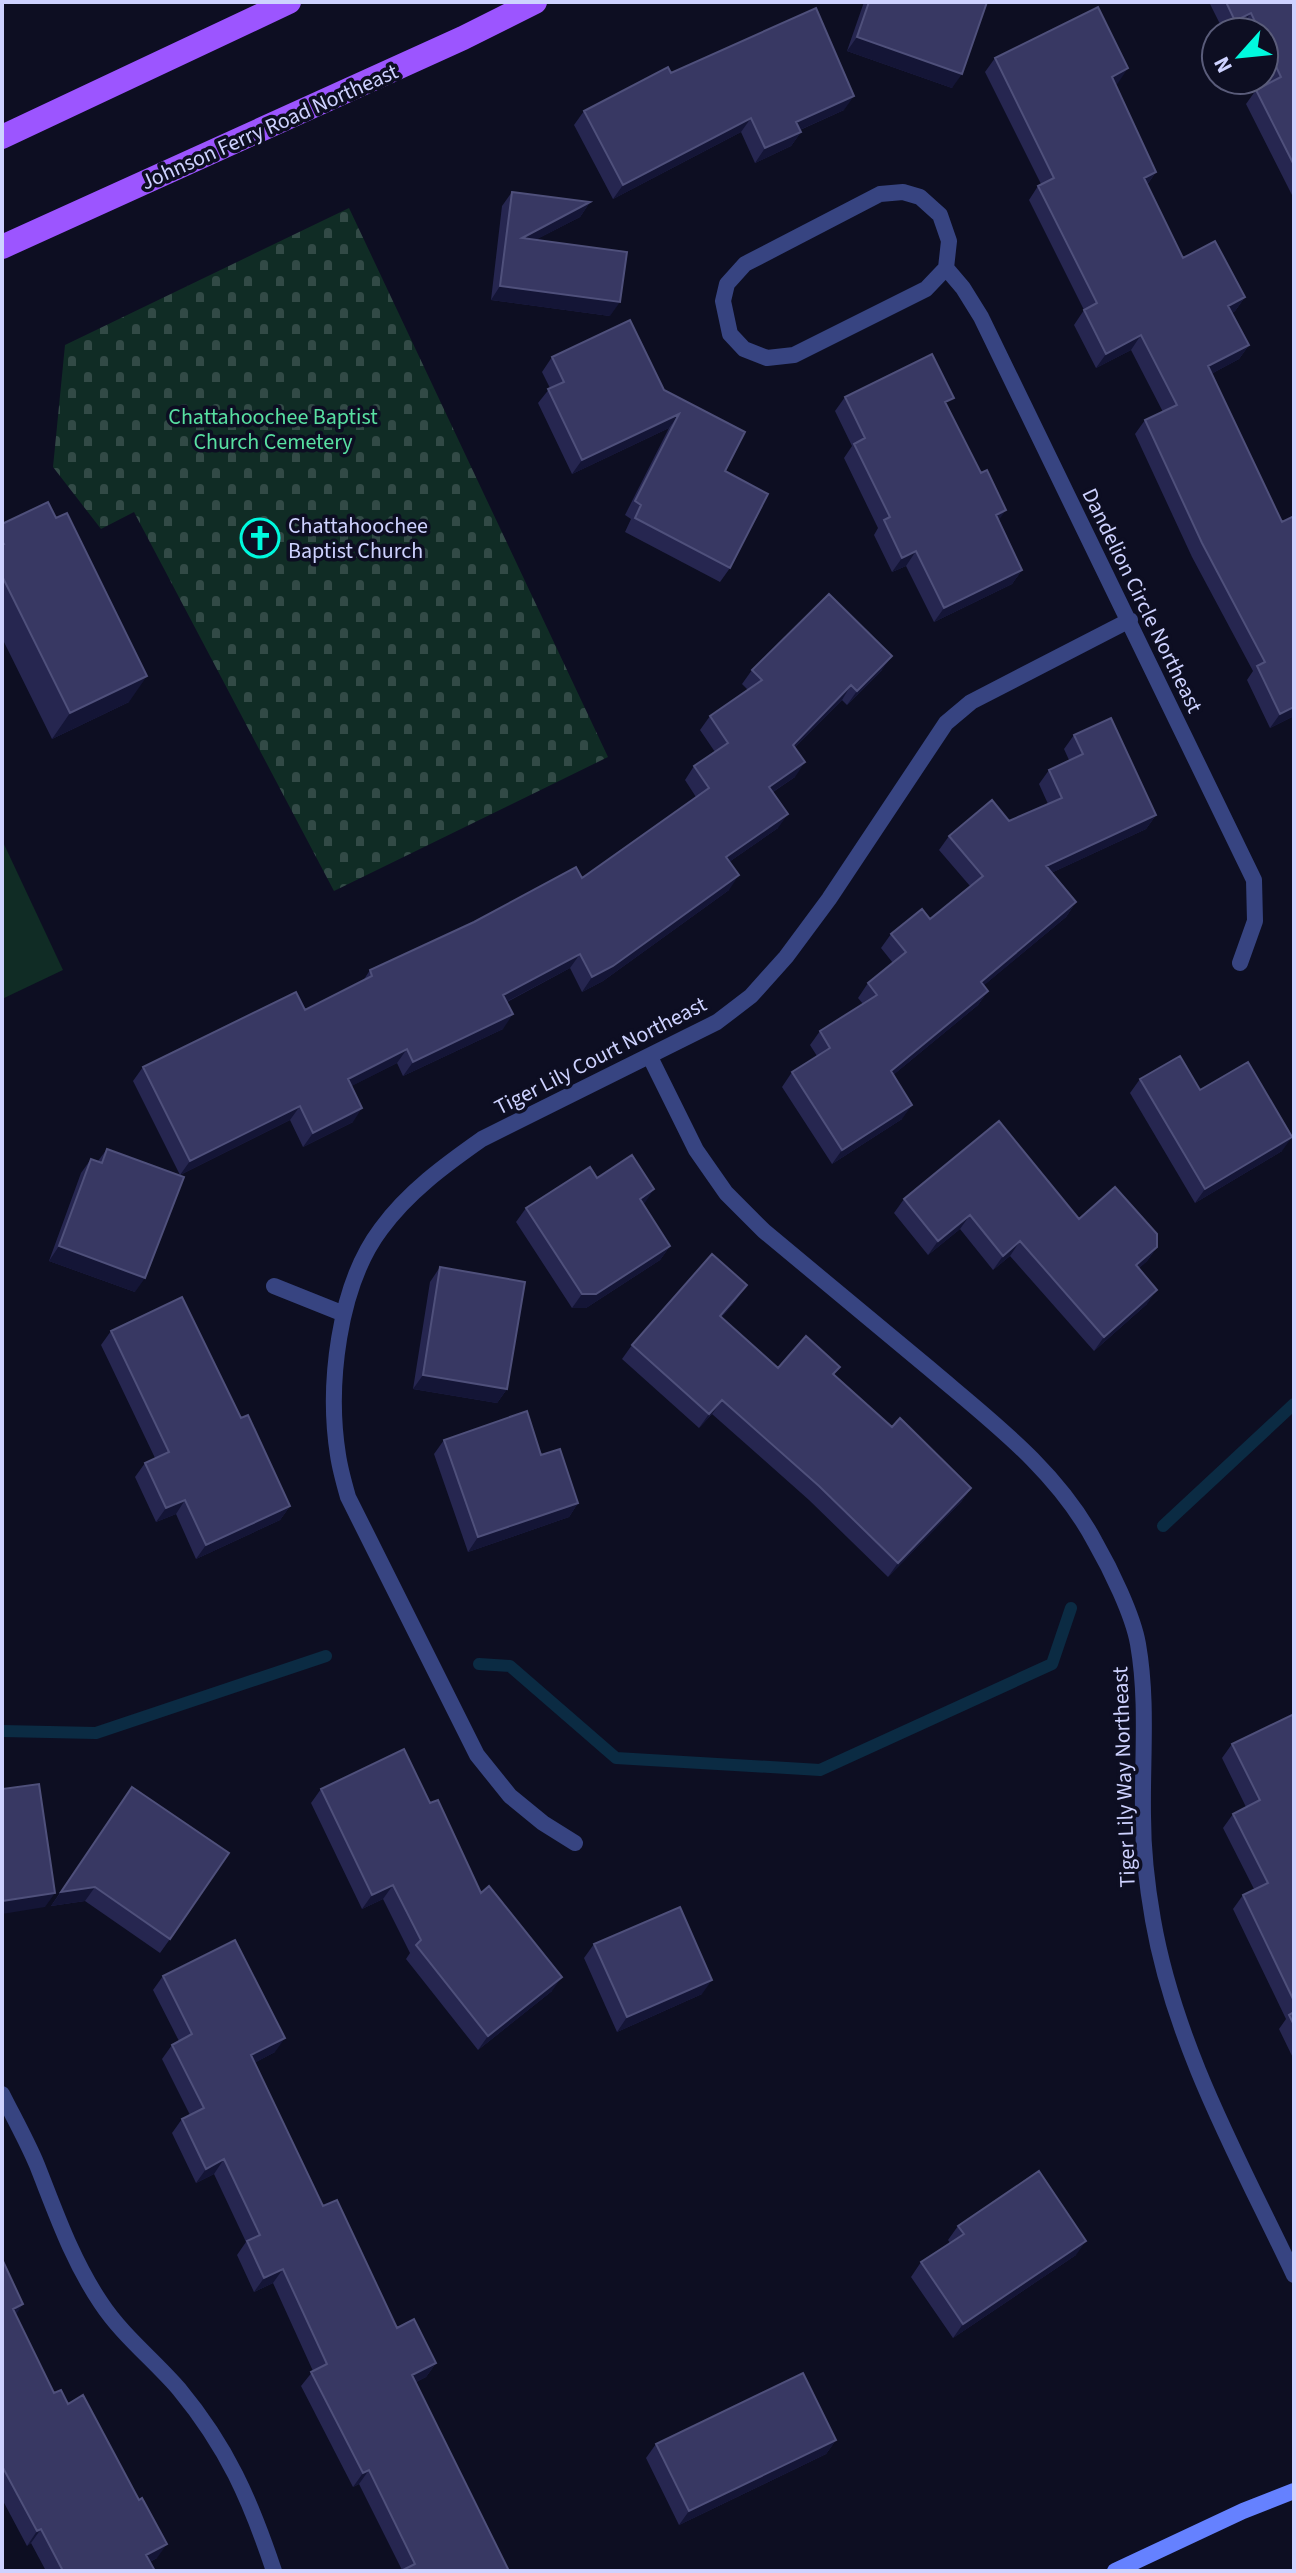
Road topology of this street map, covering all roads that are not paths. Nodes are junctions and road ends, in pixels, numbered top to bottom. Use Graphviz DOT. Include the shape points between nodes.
graph roads {
  1 [pos="289,2"];
  2 [pos="535,2"];
  3 [pos="2,137"];
  4 [pos="2,247"];
  5 [pos="946,268"];
  6 [pos="1130,620"];
  7 [pos="1240,963"];
  8 [pos="650,1057"];
  9 [pos="274,1286"];
  10 [pos="344,1314"];
  11 [pos="575,1843"];
  12 [pos="2,2094"];
  13 [pos="1294,2275"];
  14 [pos="1294,2491"];
  15 [pos="274,2571"];
  16 [pos="1115,2571"];
  1 -- 3 [label="main road"];
  2 -- 4 [label="main road, Johnson Ferry Road Northeast"];
  5 -- 5 [label="street" via="926,289 794,355 767,358 744,349 730,334 723,301 727,284 745,264 880,194 920,197 940,215 949,241"];
  5 -- 6 [label="street, Dandelion Circle Northeast" via="981,317"];
  6 -- 7 [label="street, Dandelion Circle Northeast" via="1254,880 1255,921"];
  6 -- 8 [label="street, Tiger Lily Court Northeast" via="971,702 946,723 786,957 751,996 717,1022"];
  8 -- 10 [label="street, Tiger Lily Court Northeast" via="482,1139 413,1192 380,1230 359,1268"];
  8 -- 13 [label="street, Tiger Lily Way Northeast" via="696,1150 726,1193 764,1231 1021,1446 1094,1539 1138,1641 1146,1875 1168,1981 1202,2080"];
  9 -- 10 [label="street"];
  10 -- 11 [label="street, Tiger Lily Court Northeast" via="334,1404 348,1497 477,1755 510,1796"];
  12 -- 15 [label="street" via="84,2276 103,2307 208,2424 250,2503"];
  14 -- 16 [label="street"];
}
